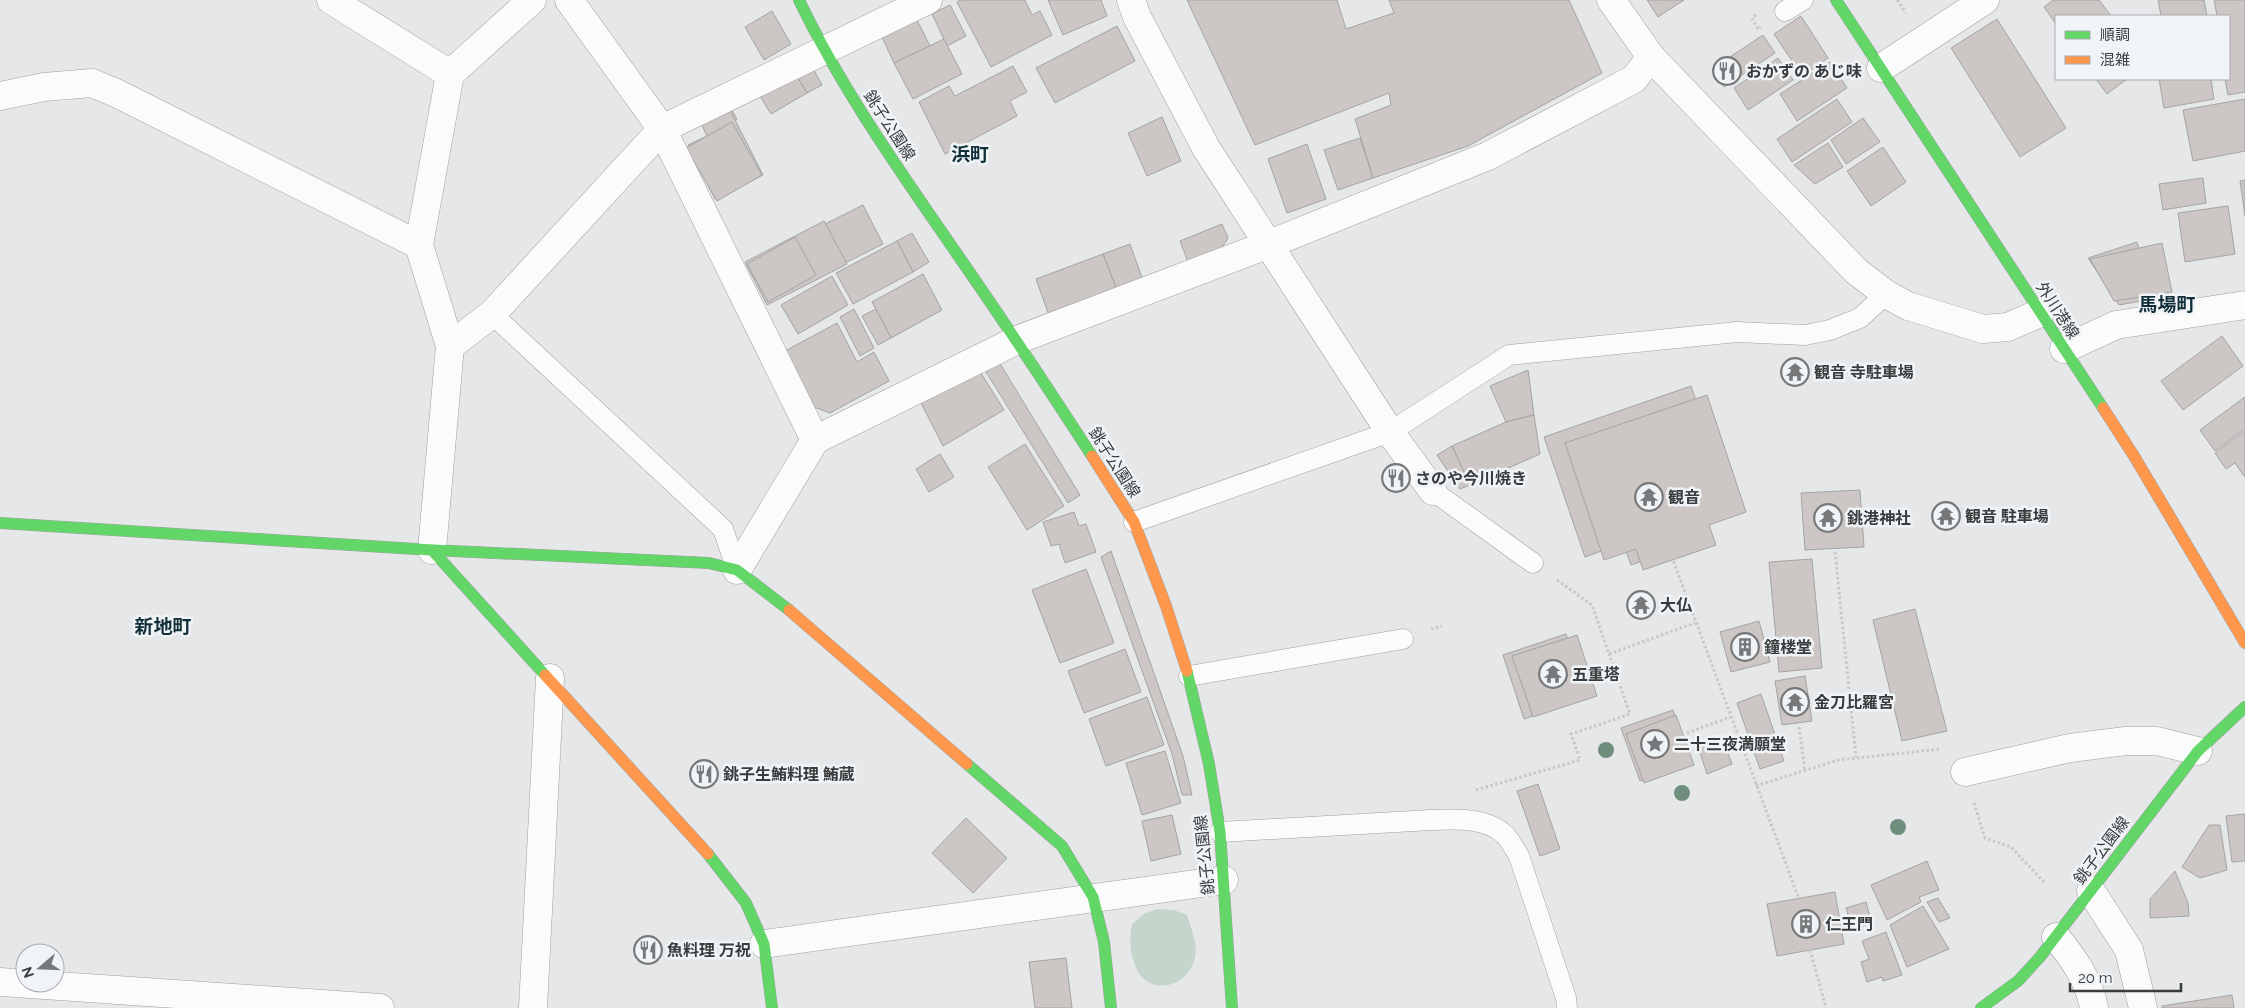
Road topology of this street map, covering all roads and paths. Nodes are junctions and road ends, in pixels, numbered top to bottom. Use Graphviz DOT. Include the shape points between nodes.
graph roads {
  1 [pos="331,0"];
  2 [pos="532,0"];
  3 [pos="569,0"];
  4 [pos="799,0"];
  5 [pos="928,0"];
  6 [pos="1131,0"];
  7 [pos="1610,0"];
  8 [pos="1802,0"];
  9 [pos="1836,0"];
  10 [pos="1897,0"];
  11 [pos="1985,0"];
  12 [pos="1785,11"];
  13 [pos="1909,18"];
  14 [pos="823,50"];
  15 [pos="1651,57"];
  16 [pos="1881,68"];
  17 [pos="450,74"];
  18 [pos="0,96"];
  19 [pos="662,129"];
  20 [pos="420,245"];
  21 [pos="1267,245"];
  22 [pos="1886,294"];
  23 [pos="2245,305"];
  24 [pos="2040,313"];
  25 [pos="492,314"];
  26 [pos="1017,340"];
  27 [pos="450,346"];
  28 [pos="2064,349"];
  29 [pos="1390,432"];
  30 [pos="815,440"];
  31 [pos="1433,490"];
  32 [pos="1134,522"];
  33 [pos="0,523"];
  34 [pos="432,550"];
  35 [pos="1670,552"];
  36 [pos="1835,552"];
  37 [pos="1533,563"];
  38 [pos="737,570"];
  39 [pos="1695,623"];
  40 [pos="1403,639"];
  41 [pos="2245,643"];
  42 [pos="1609,654"];
  43 [pos="1189,676"];
  44 [pos="550,678"];
  45 [pos="2245,708"];
  46 [pos="1730,717"];
  47 [pos="1799,727"];
  48 [pos="1687,733"];
  49 [pos="2198,751"];
  50 [pos="1856,757"];
  51 [pos="1805,771"];
  52 [pos="1965,772"];
  53 [pos="1518,778"];
  54 [pos="1756,786"];
  55 [pos="1220,832"];
  56 [pos="1224,880"];
  57 [pos="2046,883"];
  58 [pos="2091,891"];
  59 [pos="1093,897"];
  60 [pos="1800,899"];
  61 [pos="2056,937"];
  62 [pos="764,944"];
  63 [pos="1810,950"];
  64 [pos="0,982"];
  65 [pos="380,1008"];
  66 [pos="533,1008"];
  67 [pos="772,1008"];
  68 [pos="1111,1008"];
  69 [pos="1232,1008"];
  70 [pos="1566,1008"];
  71 [pos="1826,1008"];
  72 [pos="1981,1008"];
  73 [pos="2094,1008"];
  74 [pos="2143,1008"];
  1 -- 17 [label="street"];
  2 -- 17 [label="street"];
  3 -- 19 [label="street"];
  4 -- 14 [label="main road, 銚子公園線"];
  5 -- 14 [label="street"];
  6 -- 21 [label="street" via="1137,18 1206,148"];
  7 -- 15 [label="street"];
  8 -- 12 [label="lane"];
  9 -- 16 [label="main road, 外川港線"];
  10 -- 13 [label="path"];
  11 -- 16 [label="street"];
  14 -- 19 [label="street"];
  14 -- 26 [label="main road, 銚子公園線" via="876,136"];
  15 -- 21 [label="street" via="1634,79 1488,156"];
  15 -- 22 [label="street" via="1856,271"];
  16 -- 24 [label="main road, 外川港線"];
  17 -- 20 [label="street"];
  18 -- 20 [label="street" via="44,87 92,83 116,92"];
  19 -- 25 [label="street"];
  19 -- 30 [label="street"];
  20 -- 27 [label="street"];
  21 -- 26 [label="street"];
  21 -- 29 [label="street"];
  22 -- 24 [label="street" via="1908,306 1983,329 2008,327"];
  22 -- 29 [label="lane" via="1860,318 1830,330 1804,335 1737,332 1509,356"];
  23 -- 28 [label="street" via="2116,325"];
  24 -- 28 [label="main road, 外川港線"];
  25 -- 27 [label="street"];
  25 -- 38 [label="lane" via="723,528"];
  26 -- 30 [label="street"];
  26 -- 32 [label="main road, 銚子公園線"];
  27 -- 34 [label="street"];
  28 -- 41 [label="main road, 外川港線" via="2134,456"];
  29 -- 31 [label="street"];
  29 -- 32 [label="lane"];
  30 -- 38 [label="street"];
  31 -- 37 [label="lane"];
  32 -- 43 [label="main road, 銚子公園線"];
  33 -- 34 [label="main road"];
  34 -- 38 [label="main road" via="709,563"];
  34 -- 44 [label="main road"];
  35 -- 39 [label="path"];
  36 -- 50 [label="path"];
  37 -- 42 [label="path" via="1592,605"];
  38 -- 59 [label="main road" via="768,592 1062,846"];
  39 -- 42 [label="path"];
  39 -- 46 [label="path"];
  40 -- 43 [label="lane"];
  42 -- 53 [label="path" via="1630,714 1571,734 1580,760"];
  43 -- 55 [label="main road, 銚子公園線"];
  44 -- 62 [label="main road" via="717,864 746,903"];
  44 -- 66 [label="street"];
  45 -- 49 [label="main road, 銚子公園線"];
  46 -- 48 [label="path"];
  46 -- 54 [label="path"];
  47 -- 51 [label="path"];
  49 -- 52 [label="street" via="2157,741 2126,741 2070,748"];
  49 -- 58 [label="main road, 銚子公園線"];
  50 -- 51 [label="path"];
  50 -- 52 [label="path" via="1944,749"];
  51 -- 54 [label="path"];
  52 -- 57 [label="path" via="1985,838 2011,847"];
  54 -- 60 [label="path"];
  55 -- 56 [label="main road, 銚子公園線"];
  55 -- 70 [label="lane" via="1462,819 1492,826 1505,836 1519,856 1566,998"];
  56 -- 59 [label="street"];
  56 -- 69 [label="main road, 銚子公園線"];
  58 -- 61 [label="main road, 銚子公園線"];
  58 -- 74 [label="street" via="2129,950"];
  59 -- 62 [label="street"];
  59 -- 68 [label="main road" via="1104,942"];
  61 -- 72 [label="main road, 銚子公園線" via="2018,981"];
  61 -- 73 [label="street" via="2076,961 2091,992"];
  62 -- 67 [label="main road"];
  63 -- 71 [label="path"];
  64 -- 65 [label="street"];
}
